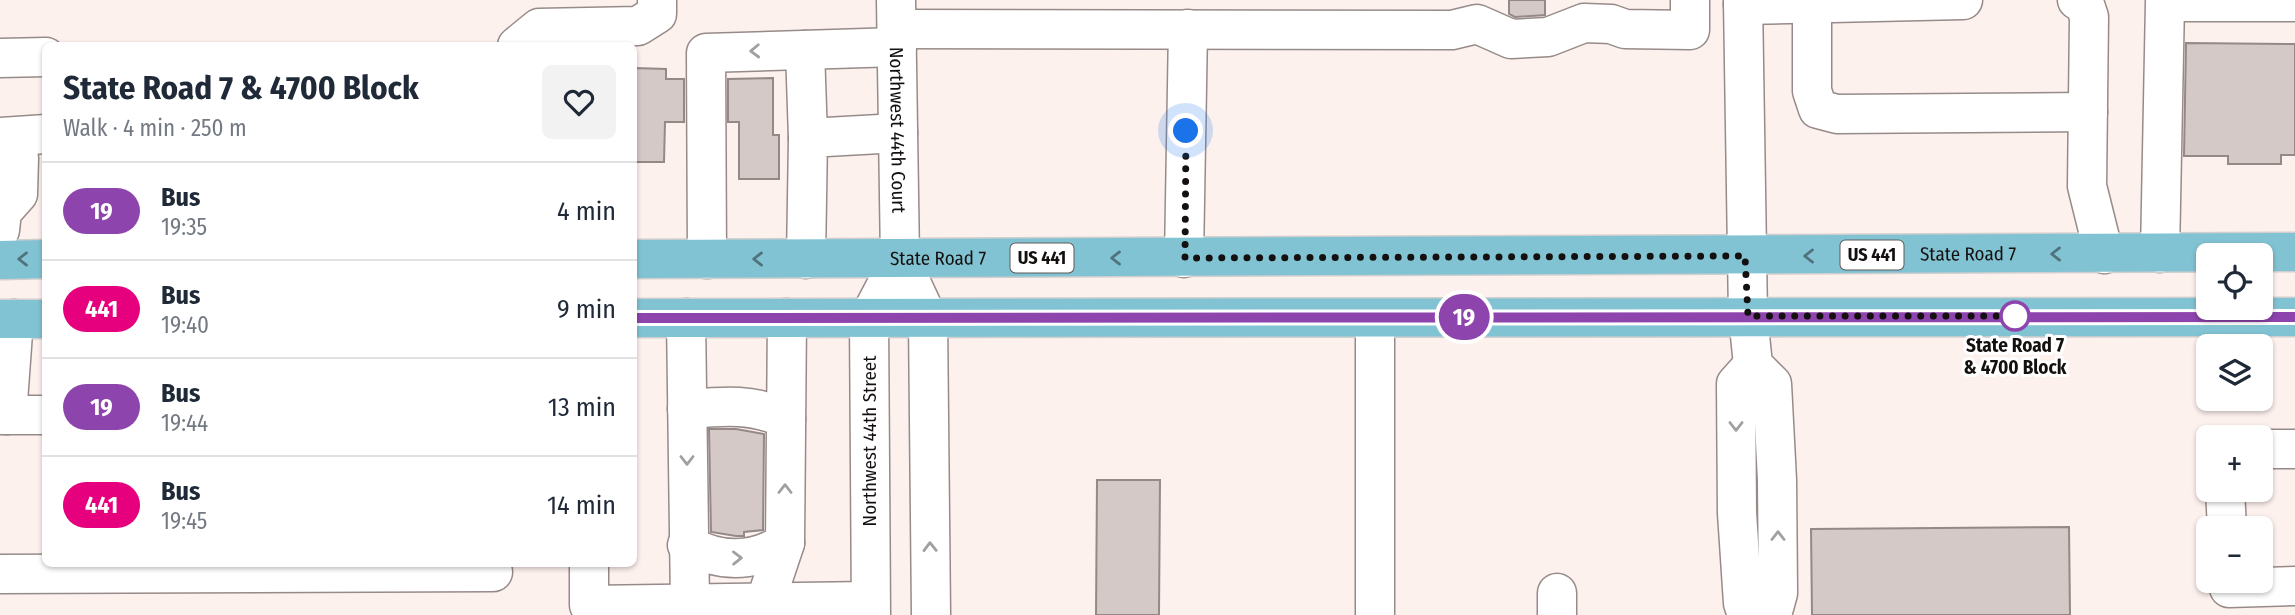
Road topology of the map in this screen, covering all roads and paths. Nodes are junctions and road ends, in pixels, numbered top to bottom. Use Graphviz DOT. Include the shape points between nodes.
graph roads {
  1 [pos="657,0"];
  2 [pos="1963,0"];
  3 [pos="2077,0"];
  4 [pos="2165,1"];
  5 [pos="1812,2"];
  6 [pos="2295,2"];
  7 [pos="1743,11"];
  8 [pos="1690,15"];
  9 [pos="896,25"];
  10 [pos="1188,29"];
  11 [pos="522,42"];
  12 [pos="805,50"];
  13 [pos="42,57"];
  14 [pos="0,58"];
  15 [pos="2088,112"];
  16 [pos="42,134"];
  17 [pos="898,134"];
  18 [pos="0,138"];
  19 [pos="808,138"];
  20 [pos="1,218"];
  21 [pos="2295,252"];
  22 [pos="2160,253"];
  23 [pos="2104,254"];
  24 [pos="1745,256"];
  25 [pos="1185,258"];
  26 [pos="42,259"];
  27 [pos="637,259"];
  28 [pos="707,259"];
  29 [pos="806,259"];
  30 [pos="900,259"];
  31 [pos="0,260"];
  32 [pos="42,301"];
  33 [pos="1748,316"];
  34 [pos="2295,317"];
  35 [pos="637,318"];
  36 [pos="685,318"];
  37 [pos="787,318"];
  38 [pos="869,318"];
  39 [pos="1375,318"];
  40 [pos="20,319"];
  41 [pos="928,319"];
  42 [pos="1753,365"];
  43 [pos="687,409"];
  44 [pos="4,415"];
  45 [pos="42,415"];
  46 [pos="786,419"];
  47 [pos="2273,449"];
  48 [pos="2295,449"];
  49 [pos="785,543"];
  50 [pos="687,545"];
  51 [pos="589,567"];
  52 [pos="493,572"];
  53 [pos="0,574"];
  54 [pos="2295,586"];
  55 [pos="2273,587"];
  56 [pos="677,608"];
  57 [pos="871,608"];
  58 [pos="765,609"];
  59 [pos="589,610"];
  60 [pos="931,615"];
  61 [pos="1375,615"];
  62 [pos="1747,615"];
  63 [pos="1772,615"];
  1 -- 11 [label="street" via="657,14 638,26 539,28"];
  2 -- 5 [label="street"];
  3 -- 15 [label="street" via="2084,2 2089,17"];
  4 -- 6 [label="street"];
  4 -- 22 [label="street"];
  5 -- 7 [label="street"];
  5 -- 15 [label="street" via="1812,91 1818,109 1837,114"];
  7 -- 8 [label="street"];
  7 -- 24 [label="street"];
  8 -- 10 [label="street" via="1625,29 1549,55 1509,54 1452,30"];
  9 -- 10 [label="street"];
  9 -- 12 [label="street"];
  9 -- 17 [label="street, Northwest 44th Court"];
  10 -- 25 [label="street"];
  12 -- 19 [label="street"];
  12 -- 28 [label="street, one-way" via="706,52"];
  13 -- 14 [label="street"];
  15 -- 23 [label="street" via="2087,186"];
  16 -- 18 [label="street"];
  17 -- 19 [label="street"];
  17 -- 30 [label="street, Northwest 44th Court"];
  18 -- 20 [label="street" via="19,158 18,194"];
  19 -- 29 [label="street"];
  21 -- 22 [label="main road, State Road 7 / US 441"];
  22 -- 23 [label="main road, State Road 7 / US 441"];
  23 -- 24 [label="main road, State Road 7 / US 441, one-way"];
  24 -- 25 [label="main road, State Road 7 / US 441"];
  24 -- 33 [label="street"];
  25 -- 30 [label="main road, State Road 7 / US 441, one-way"];
  26 -- 31 [label="main road, one-way"];
  27 -- 28 [label="main road, State Road 7 / US 441"];
  29 -- 28 [label="main road, State Road 7 / US 441, one-way"];
  29 -- 30 [label="main road, State Road 7 / US 441"];
  30 -- 38 [label="street, Northwest 44th Street"];
  30 -- 41 [label="street"];
  32 -- 40 [label="main road"];
  33 -- 34 [label="main road"];
  33 -- 39 [label="main road"];
  33 -- 42 [label="street"];
  35 -- 36 [label="main road"];
  36 -- 37 [label="main road"];
  36 -- 43 [label="street"];
  37 -- 38 [label="main road"];
  37 -- 46 [label="street"];
  38 -- 41 [label="main road"];
  38 -- 57 [label="street, Northwest 44th Street"];
  39 -- 41 [label="main road"];
  39 -- 61 [label="street"];
  40 -- 44 [label="street"];
  60 -- 41 [label="street, one-way"];
  42 -- 62 [label="street, one-way" via="1736,384 1737,513"];
  63 -- 42 [label="street, one-way" via="1778,593 1772,384"];
  43 -- 46 [label="street" via="751,407"];
  43 -- 50 [label="street, one-way"];
  44 -- 45 [label="street"];
  49 -- 46 [label="street, one-way"];
  47 -- 48 [label="street"];
  50 -- 49 [label="street, one-way" via="709,556 731,559 766,555"];
  49 -- 58 [label="street"];
  50 -- 56 [label="street"];
  51 -- 59 [label="street"];
  52 -- 53 [label="street"];
  54 -- 55 [label="street"];
  56 -- 58 [label="street"];
  56 -- 59 [label="street"];
  57 -- 58 [label="street"];
}
